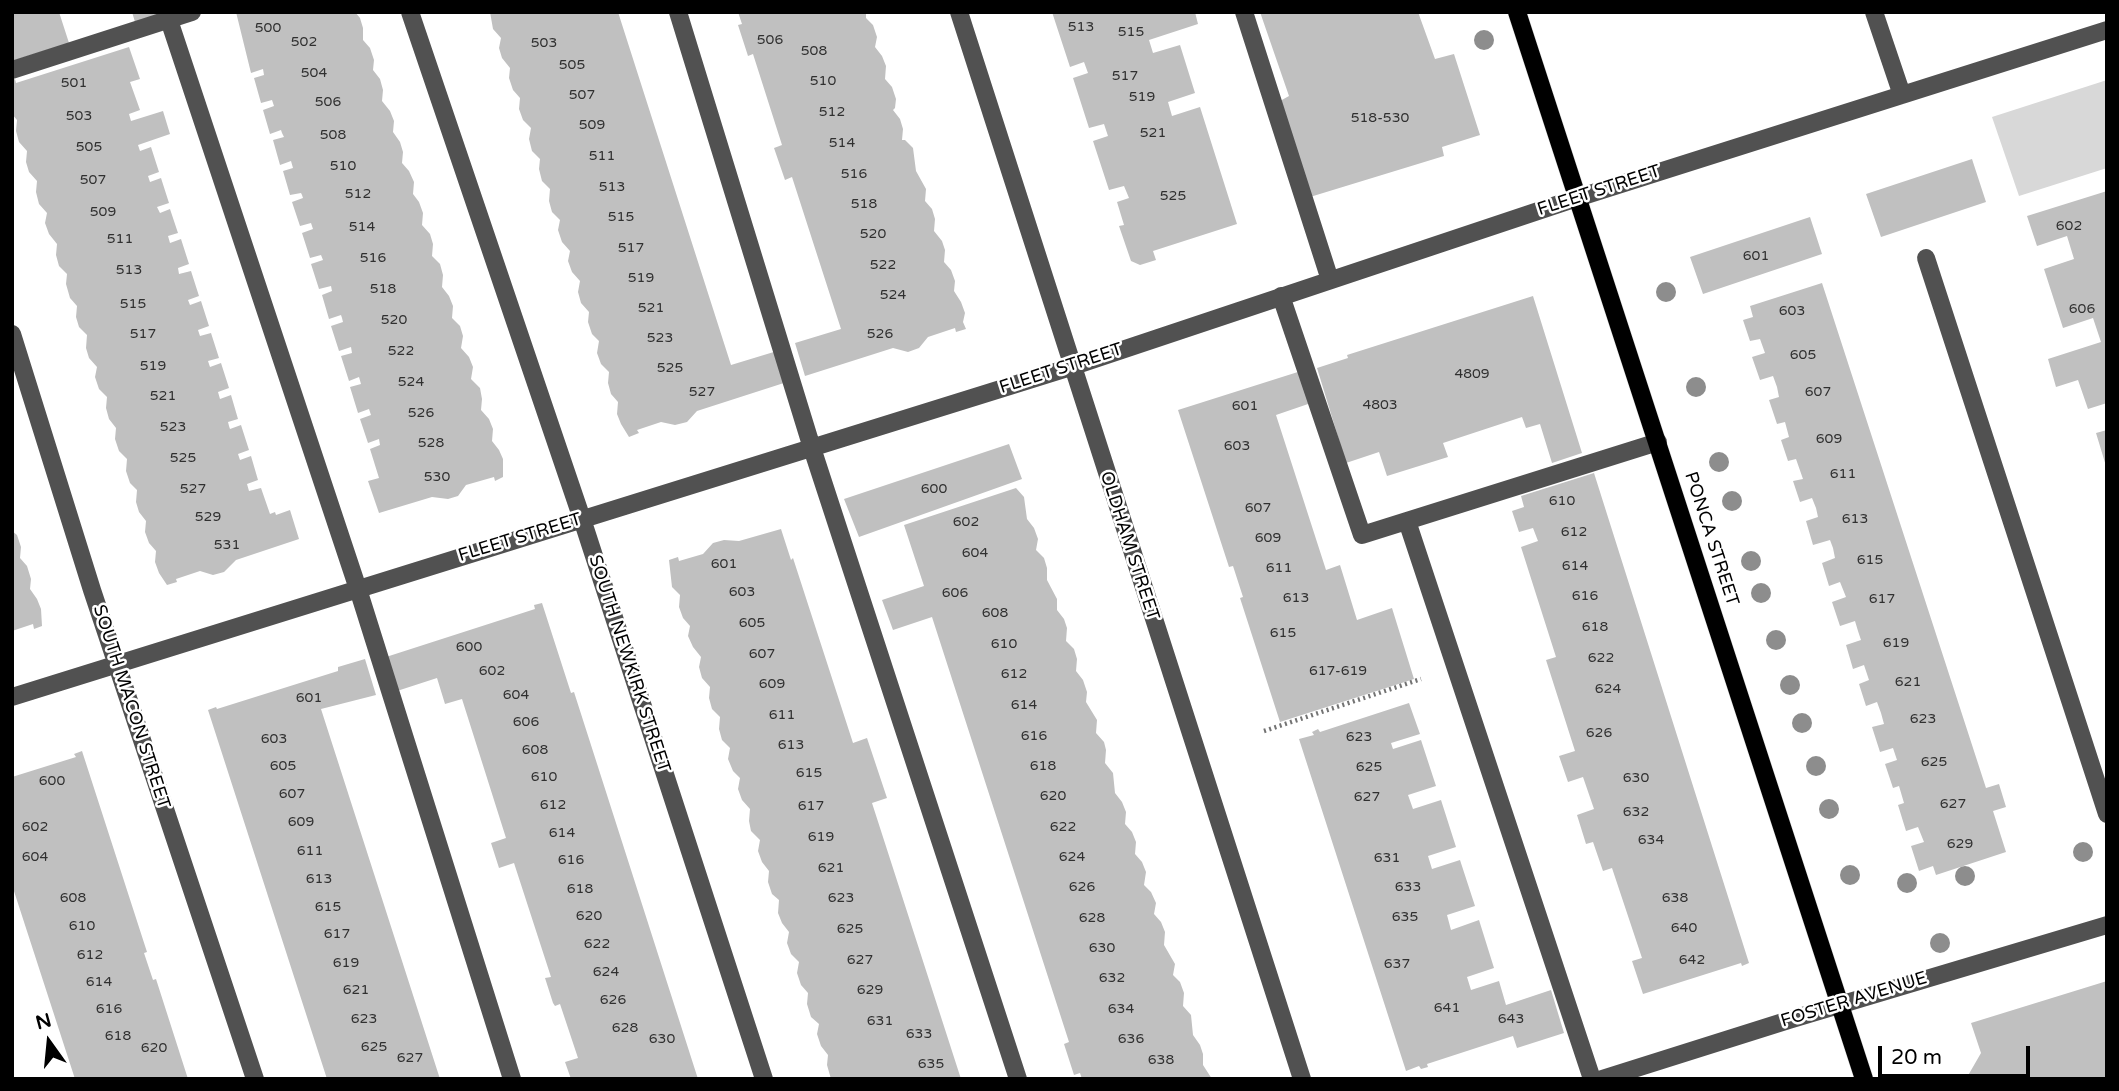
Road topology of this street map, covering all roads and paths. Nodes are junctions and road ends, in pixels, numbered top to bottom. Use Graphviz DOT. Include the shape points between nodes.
graph roads {
  1 [pos="192,12"];
  2 [pos="410,12"];
  3 [pos="678,12"];
  4 [pos="959,12"];
  5 [pos="1244,12"];
  6 [pos="1517,12"];
  7 [pos="1874,12"];
  8 [pos="169,20"];
  9 [pos="2107,30"];
  10 [pos="12,70"];
  11 [pos="1902,95"];
  12 [pos="1577,198"];
  13 [pos="1926,257"];
  14 [pos="1330,279"];
  15 [pos="1281,296"];
  16 [pos="12,334"];
  17 [pos="1071,367"];
  18 [pos="1658,442"];
  19 [pos="812,448"];
  20 [pos="582,519"];
  21 [pos="1407,521"];
  22 [pos="358,589"];
  23 [pos="117,665"];
  24 [pos="1455,668"];
  25 [pos="12,697"];
  26 [pos="1264,731"];
  27 [pos="2107,814"];
  28 [pos="2107,925"];
  29 [pos="1840,1004"];
  30 [pos="255,1079"];
  31 [pos="512,1079"];
  32 [pos="764,1079"];
  33 [pos="1017,1079"];
  34 [pos="1302,1079"];
  35 [pos="1592,1079"];
  36 [pos="1602,1079"];
  37 [pos="1864,1079"];
  1 -- 8 [label="street"];
  2 -- 20 [label="street, SOUTH NEWKIRK STREET"];
  3 -- 19 [label="street"];
  4 -- 17 [label="street, OLDHAM STREET"];
  5 -- 14 [label="street"];
  6 -- 12 [label="main road, PONCA STREET"];
  7 -- 11 [label="street"];
  8 -- 10 [label="street"];
  8 -- 22 [label="street"];
  9 -- 11 [label="street, FLEET STREET"];
  11 -- 12 [label="street, FLEET STREET"];
  12 -- 14 [label="street, FLEET STREET"];
  12 -- 18 [label="main road, PONCA STREET"];
  13 -- 27 [label="street"];
  14 -- 15 [label="street, FLEET STREET"];
  15 -- 17 [label="street, FLEET STREET"];
  15 -- 21 [label="street" via="1362,535"];
  16 -- 23 [label="street, SOUTH MACON STREET"];
  17 -- 19 [label="street, FLEET STREET"];
  17 -- 34 [label="street, OLDHAM STREET"];
  18 -- 21 [label="street"];
  18 -- 29 [label="main road, PONCA STREET"];
  19 -- 20 [label="street, FLEET STREET"];
  19 -- 33 [label="street"];
  20 -- 22 [label="street, FLEET STREET"];
  20 -- 32 [label="street, SOUTH NEWKIRK STREET"];
  21 -- 24 [label="street"];
  22 -- 23 [label="street, FLEET STREET"];
  22 -- 31 [label="street"];
  23 -- 25 [label="street, FLEET STREET"];
  23 -- 30 [label="street, SOUTH MACON STREET"];
  24 -- 26 [label="path"];
  24 -- 35 [label="street"];
  28 -- 29 [label="street, FOSTER AVENUE"];
  29 -- 36 [label="street, FOSTER AVENUE"];
  29 -- 37 [label="main road, PONCA STREET"];
}
